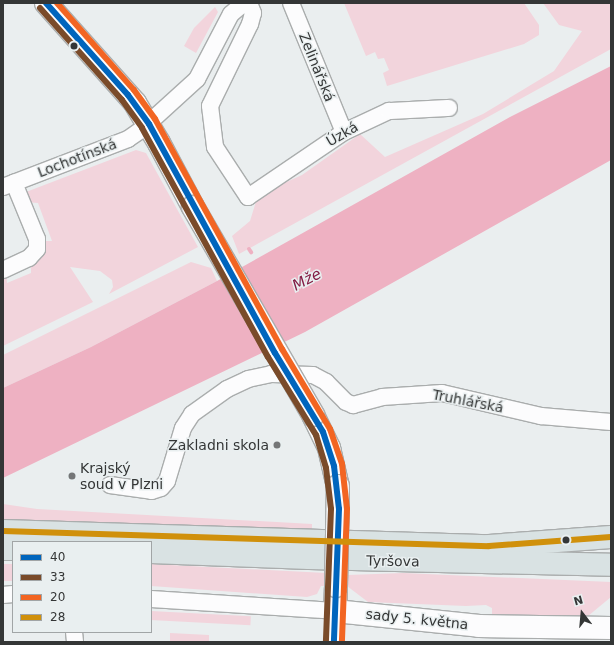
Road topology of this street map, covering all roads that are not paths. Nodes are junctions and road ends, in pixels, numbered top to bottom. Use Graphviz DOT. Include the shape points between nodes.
graph roads {
  1 [pos="46,3"];
  2 [pos="244,3"];
  3 [pos="249,3"];
  4 [pos="291,3"];
  5 [pos="228,8"];
  6 [pos="449,108"];
  7 [pos="149,124"];
  8 [pos="344,132"];
  9 [pos="8,185"];
  10 [pos="3,270"];
  11 [pos="611,422"];
  12 [pos="110,485"];
  13 [pos="3,531"];
  14 [pos="611,537"];
  15 [pos="152,552"];
  16 [pos="611,564"];
  17 [pos="152,599"];
  18 [pos="335,611"];
  19 [pos="611,628"];
  20 [pos="334,642"];
  1 -- 7 [label="street" via="119,84"];
  2 -- 5 [label="street"];
  3 -- 8 [label="street, Úzká" via="253,12 250,24 214,93 210,106 215,147 248,197"];
  4 -- 8 [label="street, Zelinářská"];
  5 -- 7 [label="street, Lochotínská" via="197,79"];
  6 -- 8 [label="street, Úzká" via="389,110"];
  7 -- 9 [label="street, Lochotínská" via="128,138"];
  7 -- 18 [label="street, bridge" via="329,448 338,486 339,509"];
  9 -- 10 [label="street" via="37,239 37,249 29,258"];
  11 -- 12 [label="street, Truhlářská" via="541,416 442,393 382,397 353,405 346,402 326,382 313,375 271,374 248,379 227,389 192,414 183,428 167,481 161,488 152,491"];
  13 -- 14 [label="main road, Tyršova" via="489,546"];
  15 -- 16 [label="main road, Tyršova"];
  17 -- 18 [label="street, sady 5. května"];
  18 -- 19 [label="street, sady 5. května" via="479,626"];
  18 -- 20 [label="street"];
}
